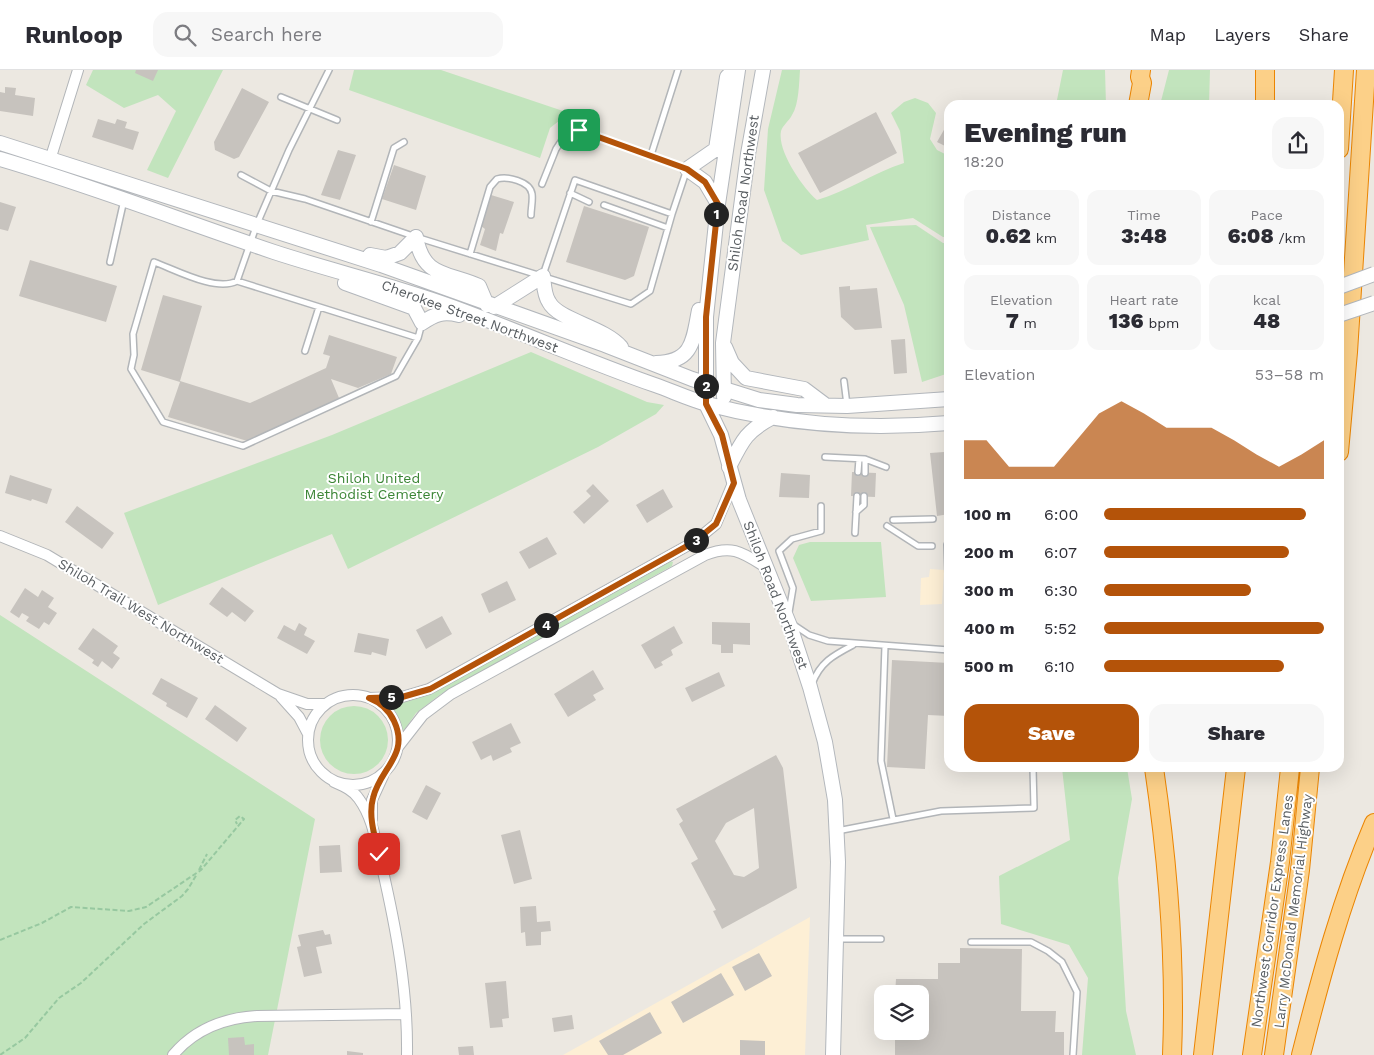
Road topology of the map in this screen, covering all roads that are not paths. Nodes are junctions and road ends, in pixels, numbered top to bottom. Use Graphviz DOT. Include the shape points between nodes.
graph roads {
  1 [pos="78,70"];
  2 [pos="329,70"];
  3 [pos="678,70"];
  4 [pos="736,70"];
  5 [pos="763,70"];
  6 [pos="1266,70"];
  7 [pos="1344,70"];
  8 [pos="1366,70"];
  9 [pos="1141,74"];
  10 [pos="281,97"];
  11 [pos="1129,100"];
  12 [pos="1139,100"];
  13 [pos="1265,100"];
  14 [pos="1342,100"];
  15 [pos="311,109"];
  16 [pos="337,120"];
  17 [pos="404,142"];
  18 [pos="0,143"];
  19 [pos="651,155"];
  20 [pos="0,159"];
  21 [pos="50,160"];
  22 [pos="687,169"];
  23 [pos="241,175"];
  24 [pos="542,184"];
  25 [pos="271,191"];
  26 [pos="570,193"];
  27 [pos="124,200"];
  28 [pos="589,202"];
  29 [pos="718,204"];
  30 [pos="604,205"];
  31 [pos="672,214"];
  32 [pos="531,215"];
  33 [pos="371,222"];
  34 [pos="257,224"];
  35 [pos="668,228"];
  36 [pos="416,237"];
  37 [pos="250,244"];
  38 [pos="470,254"];
  39 [pos="360,260"];
  40 [pos="110,262"];
  41 [pos="338,273"];
  42 [pos="1374,274"];
  43 [pos="543,276"];
  44 [pos="237,282"];
  45 [pos="1344,284"];
  46 [pos="709,287"];
  47 [pos="1374,303"];
  48 [pos="491,306"];
  49 [pos="318,307"];
  50 [pos="1344,313"];
  51 [pos="422,323"];
  52 [pos="496,323"];
  53 [pos="418,338"];
  54 [pos="723,342"];
  55 [pos="305,351"];
  56 [pos="626,354"];
  57 [pos="652,363"];
  58 [pos="844,381"];
  59 [pos="706,384"];
  60 [pos="724,389"];
  61 [pos="1344,396"];
  62 [pos="944,399"];
  63 [pos="706,404"];
  64 [pos="824,404"];
  65 [pos="847,406"];
  66 [pos="724,407"];
  67 [pos="772,417"];
  68 [pos="944,423"];
  69 [pos="722,435"];
  70 [pos="825,457"];
  71 [pos="862,459"];
  72 [pos="729,467"];
  73 [pos="886,467"];
  74 [pos="858,472"];
  75 [pos="865,473"];
  76 [pos="734,483"];
  77 [pos="857,496"];
  78 [pos="864,496"];
  79 [pos="822,506"];
  80 [pos="856,512"];
  81 [pos="933,519"];
  82 [pos="893,520"];
  83 [pos="887,526"];
  84 [pos="855,533"];
  85 [pos="0,536"];
  86 [pos="932,546"];
  87 [pos="767,568"];
  88 [pos="788,620"];
  89 [pos="854,644"];
  90 [pos="885,646"];
  91 [pos="944,650"];
  92 [pos="810,687"];
  93 [pos="278,694"];
  94 [pos="369,698"];
  95 [pos="325,704"];
  96 [pos="308,734"];
  97 [pos="398,746"];
  98 [pos="1033,772"];
  99 [pos="1155,772"];
  100 [pos="1236,772"];
  101 [pos="1290,772"];
  102 [pos="1310,772"];
  103 [pos="385,773"];
  104 [pos="334,782"];
  105 [pos="893,819"];
  106 [pos="372,823"];
  107 [pos="1374,823"];
  108 [pos="836,831"];
  109 [pos="836,939"];
  110 [pos="882,939"];
  111 [pos="971,942"];
  112 [pos="406,1014"];
  113 [pos="173,1055"];
  114 [pos="407,1055"];
  115 [pos="833,1055"];
  116 [pos="1073,1055"];
  117 [pos="1172,1055"];
  118 [pos="1204,1055"];
  119 [pos="1252,1055"];
  120 [pos="1274,1055"];
  121 [pos="1302,1055"];
  1 -- 21 [label="street"];
  2 -- 15 [label="lane"];
  3 -- 19 [label="lane"];
  4 -- 22 [label="main road" via="727,77 716,149"];
  4 -- 29 [label="main road, Shiloh Road Northwest"];
  5 -- 54 [label="main road, Shiloh Road Northwest" via="748,154"];
  6 -- 13 [label="highway"];
  7 -- 14 [label="highway"];
  8 -- 61 [label="highway"];
  9 -- 11 [label="highway" via="1132,84"];
  9 -- 12 [label="highway"];
  10 -- 15 [label="lane"];
  15 -- 16 [label="lane"];
  15 -- 25 [label="lane"];
  17 -- 33 [label="lane" via="394,148"];
  18 -- 21 [label="main road, Cherokee Street Northwest"];
  19 -- 22 [label="lane"];
  19 -- 24 [label="lane" via="579,130 568,131 556,149"];
  20 -- 27 [label="main road, Cherokee Street Northwest"];
  21 -- 34 [label="main road, Cherokee Street Northwest"];
  22 -- 29 [label="main road" via="705,182"];
  22 -- 31 [label="lane"];
  23 -- 25 [label="lane"];
  25 -- 33 [label="lane" via="306,199"];
  25 -- 34 [label="lane"];
  26 -- 28 [label="lane"];
  26 -- 31 [label="lane" via="575,180"];
  26 -- 43 [label="lane"];
  27 -- 37 [label="main road, Cherokee Street Northwest"];
  27 -- 40 [label="lane"];
  29 -- 46 [label="main road, Shiloh Road Northwest"];
  30 -- 35 [label="lane"];
  31 -- 35 [label="lane"];
  32 -- 38 [label="lane" via="532,194 528,187 508,178 497,179 490,187"];
  33 -- 36 [label="lane"];
  34 -- 37 [label="lane"];
  34 -- 39 [label="main road, Cherokee Street Northwest"];
  35 -- 43 [label="lane" via="650,291 631,304"];
  36 -- 38 [label="lane"];
  36 -- 39 [label="main road" via="400,253 386,258 372,254"];
  36 -- 48 [label="main road" via="418,250 430,269 479,286"];
  37 -- 41 [label="main road, Cherokee Street Northwest"];
  37 -- 44 [label="lane"];
  38 -- 43 [label="lane"];
  39 -- 48 [label="main road, Cherokee Street Northwest"];
  41 -- 51 [label="main road" via="344,283 414,308"];
  41 -- 52 [label="main road, Cherokee Street Northwest" via="382,284"];
  42 -- 45 [label="main road, bridge"];
  43 -- 48 [label="main road"];
  43 -- 56 [label="main road" via="551,306 614,340"];
  44 -- 49 [label="lane"];
  44 -- 53 [label="lane" via="229,286 218,285 154,262 133,334 131,368 163,422 244,446 396,376"];
  46 -- 57 [label="main road" via="701,300 691,347 670,363"];
  46 -- 59 [label="main road, Shiloh Road Northwest" via="704,353"];
  47 -- 50 [label="main road, bridge"];
  48 -- 56 [label="main road, Cherokee Street Northwest"];
  49 -- 53 [label="lane"];
  49 -- 55 [label="lane"];
  51 -- 52 [label="main road" via="446,312"];
  51 -- 53 [label="lane"];
  52 -- 63 [label="main road, Cherokee Street Northwest"];
  54 -- 60 [label="main road, Shiloh Road Northwest"];
  54 -- 64 [label="main road" via="732,363 746,378 804,389"];
  56 -- 57 [label="main road, Cherokee Street Northwest"];
  57 -- 59 [label="main road, Cherokee Street Northwest"];
  58 -- 65 [label="lane"];
  59 -- 60 [label="main road, Cherokee Street Northwest"];
  59 -- 63 [label="main road, Shiloh Road Northwest"];
  60 -- 64 [label="main road, Cherokee Street Northwest" via="760,400 797,405"];
  60 -- 66 [label="main road, Shiloh Road Northwest"];
  62 -- 65 [label="main road, Cherokee Street Northwest"];
  63 -- 66 [label="main road, Cherokee Street Northwest"];
  63 -- 69 [label="main road, Shiloh Road Northwest"];
  64 -- 65 [label="main road, Cherokee Street Northwest"];
  66 -- 67 [label="main road, Cherokee Street Northwest"];
  66 -- 69 [label="main road, Shiloh Road Northwest"];
  67 -- 68 [label="main road, Cherokee Street Northwest" via="792,422 872,427"];
  67 -- 72 [label="main road" via="746,435"];
  69 -- 72 [label="main road, Shiloh Road Northwest"];
  70 -- 71 [label="lane"];
  71 -- 73 [label="lane"];
  71 -- 74 [label="lane"];
  71 -- 75 [label="lane"];
  72 -- 76 [label="main road, Shiloh Road Northwest"];
  76 -- 87 [label="main road, Shiloh Road Northwest"];
  76 -- 94 [label="street" via="716,524 694,542 430,689 402,697"];
  77 -- 80 [label="lane"];
  78 -- 80 [label="lane" via="864,505"];
  79 -- 88 [label="lane" via="821,531 792,539 779,551 793,588"];
  80 -- 84 [label="lane"];
  81 -- 82 [label="lane"];
  83 -- 86 [label="lane" via="918,546"];
  85 -- 93 [label="street, Shiloh Trail West Northwest" via="47,555"];
  87 -- 88 [label="main road, Shiloh Road Northwest"];
  87 -- 97 [label="street" via="733,549 704,555 451,694 423,715"];
  88 -- 89 [label="lane" via="818,639"];
  88 -- 92 [label="main road, Shiloh Road Northwest"];
  89 -- 90 [label="lane"];
  89 -- 92 [label="lane" via="828,658"];
  90 -- 91 [label="lane"];
  90 -- 105 [label="lane" via="882,761"];
  92 -- 108 [label="main road, Shiloh Road Northwest" via="835,800"];
  93 -- 95 [label="street, Shiloh Trail West Northwest" via="307,704"];
  93 -- 96 [label="street, Shiloh Trail West Northwest" via="299,717"];
  94 -- 95 [label="street" via="349,694"];
  94 -- 97 [label="street" via="384,707 392,718"];
  95 -- 96 [label="street" via="313,718"];
  96 -- 104 [label="street" via="308,746 316,767"];
  97 -- 103 [label="street"];
  98 -- 105 [label="lane" via="1034,808 941,811"];
  99 -- 117 [label="highway" via="1171,930"];
  100 -- 118 [label="highway"];
  101 -- 119 [label="highway, Northwest Corridor Express Lanes"];
  102 -- 120 [label="highway, Larry McDonald Memorial Highway" via="1300,870"];
  103 -- 104 [label="street" via="356,786"];
  103 -- 106 [label="street" via="372,800"];
  104 -- 106 [label="street" via="358,797"];
  105 -- 108 [label="lane"];
  106 -- 112 [label="street" via="395,924"];
  107 -- 121 [label="highway" via="1336,928"];
  108 -- 109 [label="main road, Shiloh Road Northwest"];
  109 -- 110 [label="lane"];
  109 -- 115 [label="main road, Shiloh Road Northwest"];
  111 -- 116 [label="lane" via="1031,942 1062,962 1077,992"];
  112 -- 113 [label="street" via="237,1018 199,1032"];
  112 -- 114 [label="street"];
}
